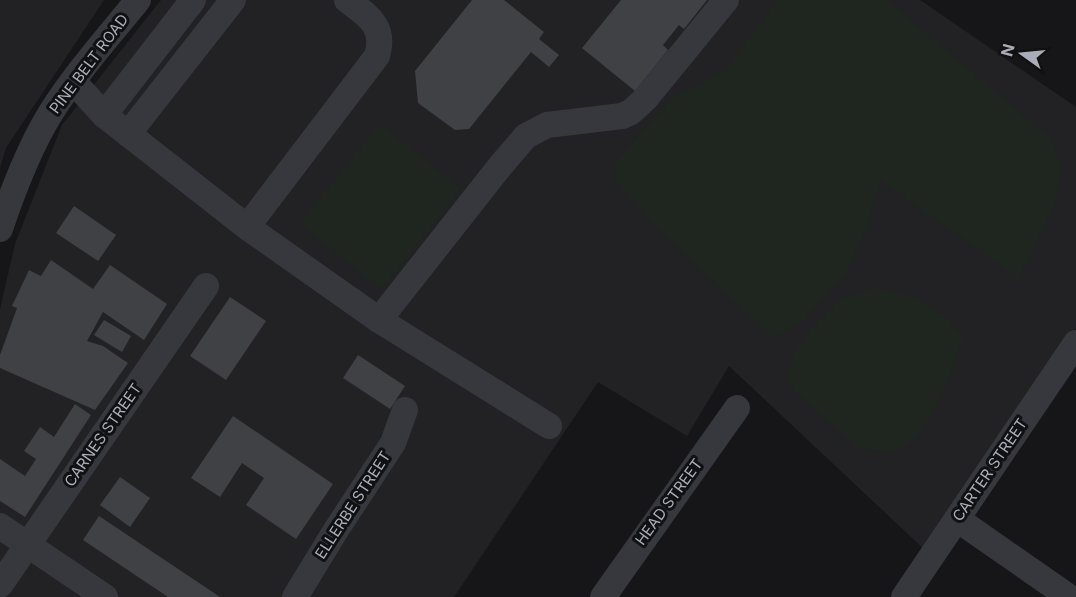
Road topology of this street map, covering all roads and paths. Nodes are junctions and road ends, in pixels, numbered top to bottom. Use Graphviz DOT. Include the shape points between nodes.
graph roads {
  1 [pos="138,0"];
  2 [pos="194,0"];
  3 [pos="233,0"];
  4 [pos="347,0"];
  5 [pos="726,0"];
  6 [pos="73,81"];
  7 [pos="104,115"];
  8 [pos="128,134"];
  9 [pos="2,215"];
  10 [pos="247,227"];
  11 [pos="206,286"];
  12 [pos="379,320"];
  13 [pos="1076,343"];
  14 [pos="737,408"];
  15 [pos="405,410"];
  16 [pos="549,426"];
  17 [pos="957,519"];
  18 [pos="0,526"];
  19 [pos="28,543"];
  20 [pos="0,585"];
  21 [pos="105,597"];
  22 [pos="295,597"];
  23 [pos="603,597"];
  24 [pos="903,597"];
  25 [pos="1069,597"];
  1 -- 6 [label="street, PINE BELT ROAD"];
  2 -- 7 [label="street"];
  3 -- 8 [label="street"];
  4 -- 10 [label="street" via="378,30 377,56"];
  5 -- 12 [label="street" via="631,112 547,125 525,136"];
  6 -- 7 [label="street"];
  6 -- 9 [label="street, PINE BELT ROAD" via="50,114"];
  7 -- 8 [label="street"];
  8 -- 10 [label="street"];
  10 -- 12 [label="street"];
  11 -- 19 [label="street, CARNES STREET"];
  12 -- 16 [label="street"];
  13 -- 17 [label="street, CARTER STREET"];
  14 -- 23 [label="street, HEAD STREET"];
  15 -- 22 [label="street, ELLERBE STREET" via="393,443"];
  17 -- 24 [label="street, CARTER STREET"];
  17 -- 25 [label="street"];
  18 -- 19 [label="street"];
  19 -- 20 [label="street, CARNES STREET"];
  19 -- 21 [label="street"];
}
